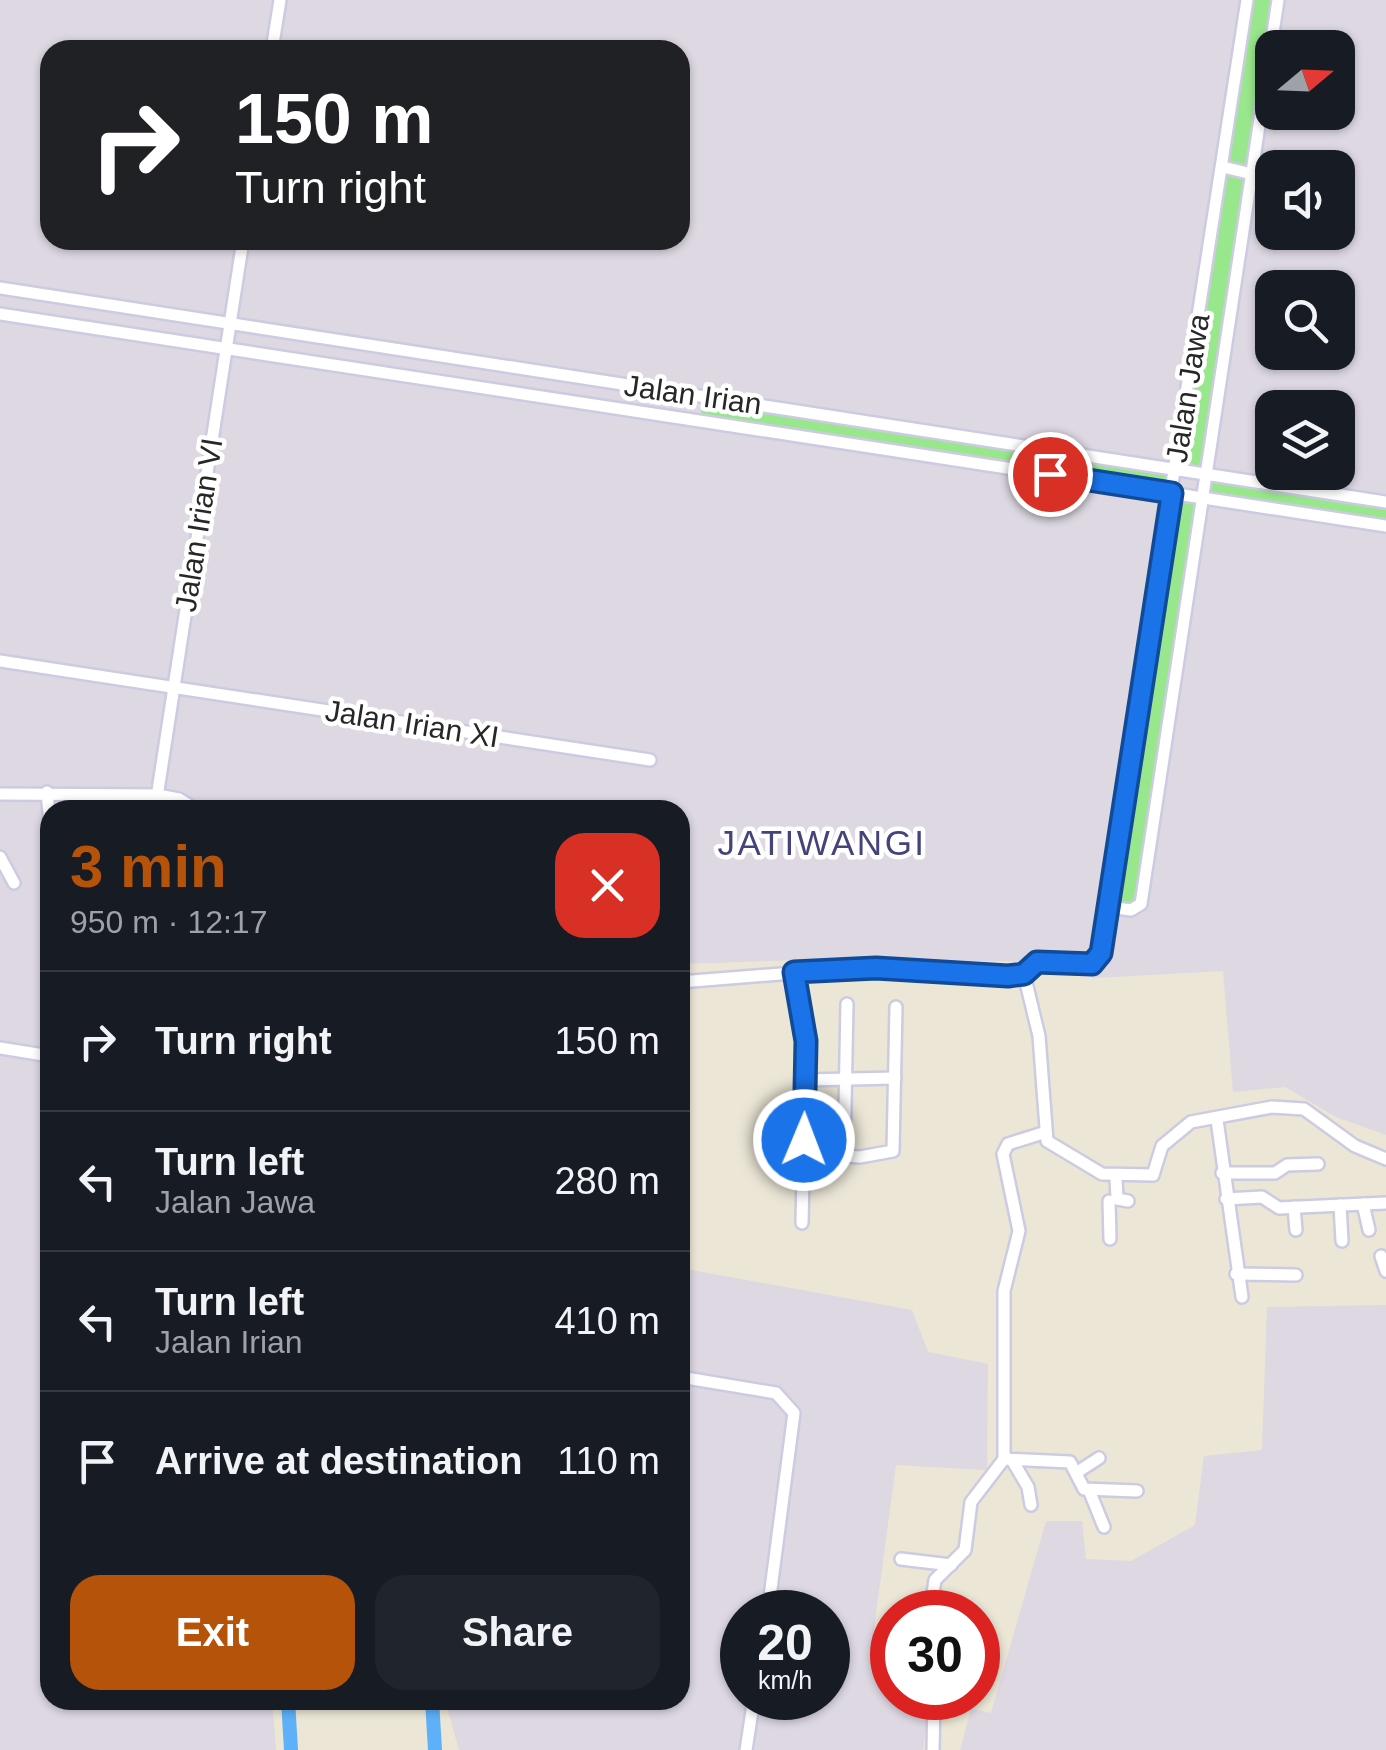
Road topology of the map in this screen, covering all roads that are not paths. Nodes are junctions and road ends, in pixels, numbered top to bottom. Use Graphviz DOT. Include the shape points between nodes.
graph roads {
  1 [pos="280,0"];
  2 [pos="1247,0"];
  3 [pos="1278,0"];
  4 [pos="274,40"];
  5 [pos="1222,167"];
  6 [pos="1252,174"];
  7 [pos="241,250"];
  8 [pos="0,288"];
  9 [pos="0,314"];
  10 [pos="230,323"];
  11 [pos="225,349"];
  12 [pos="704,396"];
  13 [pos="700,421"];
  14 [pos="1176,469"];
  15 [pos="1206,474"];
  16 [pos="1172,493"];
  17 [pos="1202,498"];
  18 [pos="1386,502"];
  19 [pos="1386,526"];
  20 [pos="0,661"];
  21 [pos="175,689"];
  22 [pos="650,760"];
  23 [pos="47,792"];
  24 [pos="0,794"];
  25 [pos="158,795"];
  26 [pos="48,800"];
  27 [pos="157,800"];
  28 [pos="181,800"];
  29 [pos="0,857"];
  30 [pos="14,883"];
  31 [pos="1109,907"];
  32 [pos="794,972"];
  33 [pos="1024,974"];
  34 [pos="690,981"];
  35 [pos="847,1004"];
  36 [pos="896,1007"];
  37 [pos="0,1048"];
  38 [pos="40,1054"];
  39 [pos="895,1078"];
  40 [pos="846,1079"];
  41 [pos="806,1080"];
  42 [pos="1217,1120"];
  43 [pos="1043,1133"];
  44 [pos="804,1153"];
  45 [pos="844,1157"];
  46 [pos="1386,1159"];
  47 [pos="1318,1164"];
  48 [pos="1222,1173"];
  49 [pos="1116,1178"];
  50 [pos="1226,1199"];
  51 [pos="1363,1204"];
  52 [pos="1386,1204"];
  53 [pos="1340,1205"];
  54 [pos="1294,1207"];
  55 [pos="802,1223"];
  56 [pos="1296,1230"];
  57 [pos="1369,1230"];
  58 [pos="1110,1239"];
  59 [pos="1342,1241"];
  60 [pos="1381,1256"];
  61 [pos="1386,1271"];
  62 [pos="1236,1274"];
  63 [pos="1296,1276"];
  64 [pos="1242,1297"];
  65 [pos="690,1378"];
  66 [pos="1099,1458"];
  67 [pos="1008,1459"];
  68 [pos="1076,1473"];
  69 [pos="1089,1490"];
  70 [pos="1136,1490"];
  71 [pos="1031,1505"];
  72 [pos="1104,1526"];
  73 [pos="900,1559"];
  74 [pos="951,1565"];
  75 [pos="771,1590"];
  76 [pos="933,1590"];
  77 [pos="751,1720"];
  78 [pos="934,1720"];
  79 [pos="746,1750"];
  80 [pos="933,1750"];
  1 -- 4 [label="street"];
  2 -- 5 [label="street, Jalan Jawa"];
  3 -- 6 [label="street, Jalan Jawa"];
  5 -- 6 [label="street"];
  5 -- 14 [label="street, Jalan Jawa"];
  6 -- 15 [label="street, Jalan Jawa"];
  7 -- 10 [label="street, Jalan Irian VI"];
  8 -- 10 [label="street, Jalan Irian"];
  9 -- 11 [label="street, Jalan Irian"];
  10 -- 11 [label="street, Jalan Irian VI"];
  10 -- 12 [label="street, Jalan Irian"];
  11 -- 13 [label="street, Jalan Irian"];
  11 -- 21 [label="street, Jalan Irian VI"];
  12 -- 13 [label="street"];
  12 -- 14 [label="street, Jalan Irian"];
  13 -- 16 [label="street, Jalan Irian"];
  14 -- 15 [label="street, Jalan Irian"];
  14 -- 16 [label="street, Jalan Jawa"];
  15 -- 17 [label="street, Jalan Jawa"];
  15 -- 18 [label="street, Jalan Irian"];
  16 -- 17 [label="street, Jalan Irian"];
  16 -- 31 [label="street, Jalan Jawa"];
  17 -- 19 [label="street, Jalan Irian"];
  17 -- 31 [label="street, Jalan Jawa" via="1141,904 1131,910"];
  20 -- 21 [label="street, Jalan Irian XI"];
  21 -- 22 [label="street, Jalan Irian XI"];
  21 -- 25 [label="street, Jalan Irian VI"];
  23 -- 24 [label="street"];
  23 -- 25 [label="street"];
  23 -- 26 [label="street"];
  25 -- 27 [label="street, Jalan Irian VI"];
  25 -- 28 [label="street"];
  29 -- 30 [label="street"];
  31 -- 33 [label="street" via="1098,961 1037,962"];
  32 -- 33 [label="street"];
  32 -- 34 [label="street"];
  32 -- 41 [label="street"];
  33 -- 43 [label="street" via="1039,1036"];
  35 -- 40 [label="street"];
  36 -- 39 [label="street"];
  37 -- 38 [label="street"];
  39 -- 40 [label="street"];
  39 -- 45 [label="street" via="894,1151"];
  40 -- 41 [label="street"];
  40 -- 45 [label="street"];
  41 -- 44 [label="street"];
  42 -- 46 [label="street" via="1294,1107"];
  42 -- 48 [label="street"];
  42 -- 49 [label="street" via="1191,1122 1175,1132 1162,1146 1153,1175"];
  43 -- 49 [label="street" via="1056,1149"];
  43 -- 67 [label="street" via="1008,1144 1003,1154 1019,1231 1004,1291"];
  44 -- 45 [label="street"];
  44 -- 55 [label="street"];
  47 -- 48 [label="street"];
  48 -- 50 [label="street"];
  49 -- 58 [label="street"];
  50 -- 54 [label="street" via="1262,1198 1279,1208"];
  50 -- 62 [label="street"];
  51 -- 52 [label="street"];
  51 -- 53 [label="street"];
  51 -- 57 [label="street"];
  53 -- 54 [label="street"];
  53 -- 59 [label="street"];
  54 -- 56 [label="street"];
  60 -- 61 [label="street"];
  62 -- 63 [label="street"];
  62 -- 64 [label="street"];
  65 -- 75 [label="street" via="776,1393 794,1413"];
  66 -- 68 [label="street"];
  67 -- 68 [label="street" via="1070,1462"];
  67 -- 71 [label="street" via="1028,1487"];
  67 -- 74 [label="street" via="971,1502 965,1550"];
  68 -- 69 [label="street" via="1080,1487"];
  69 -- 70 [label="street"];
  69 -- 72 [label="street"];
  73 -- 74 [label="street"];
  74 -- 76 [label="street"];
  77 -- 79 [label="street"];
  78 -- 80 [label="street"];
}
